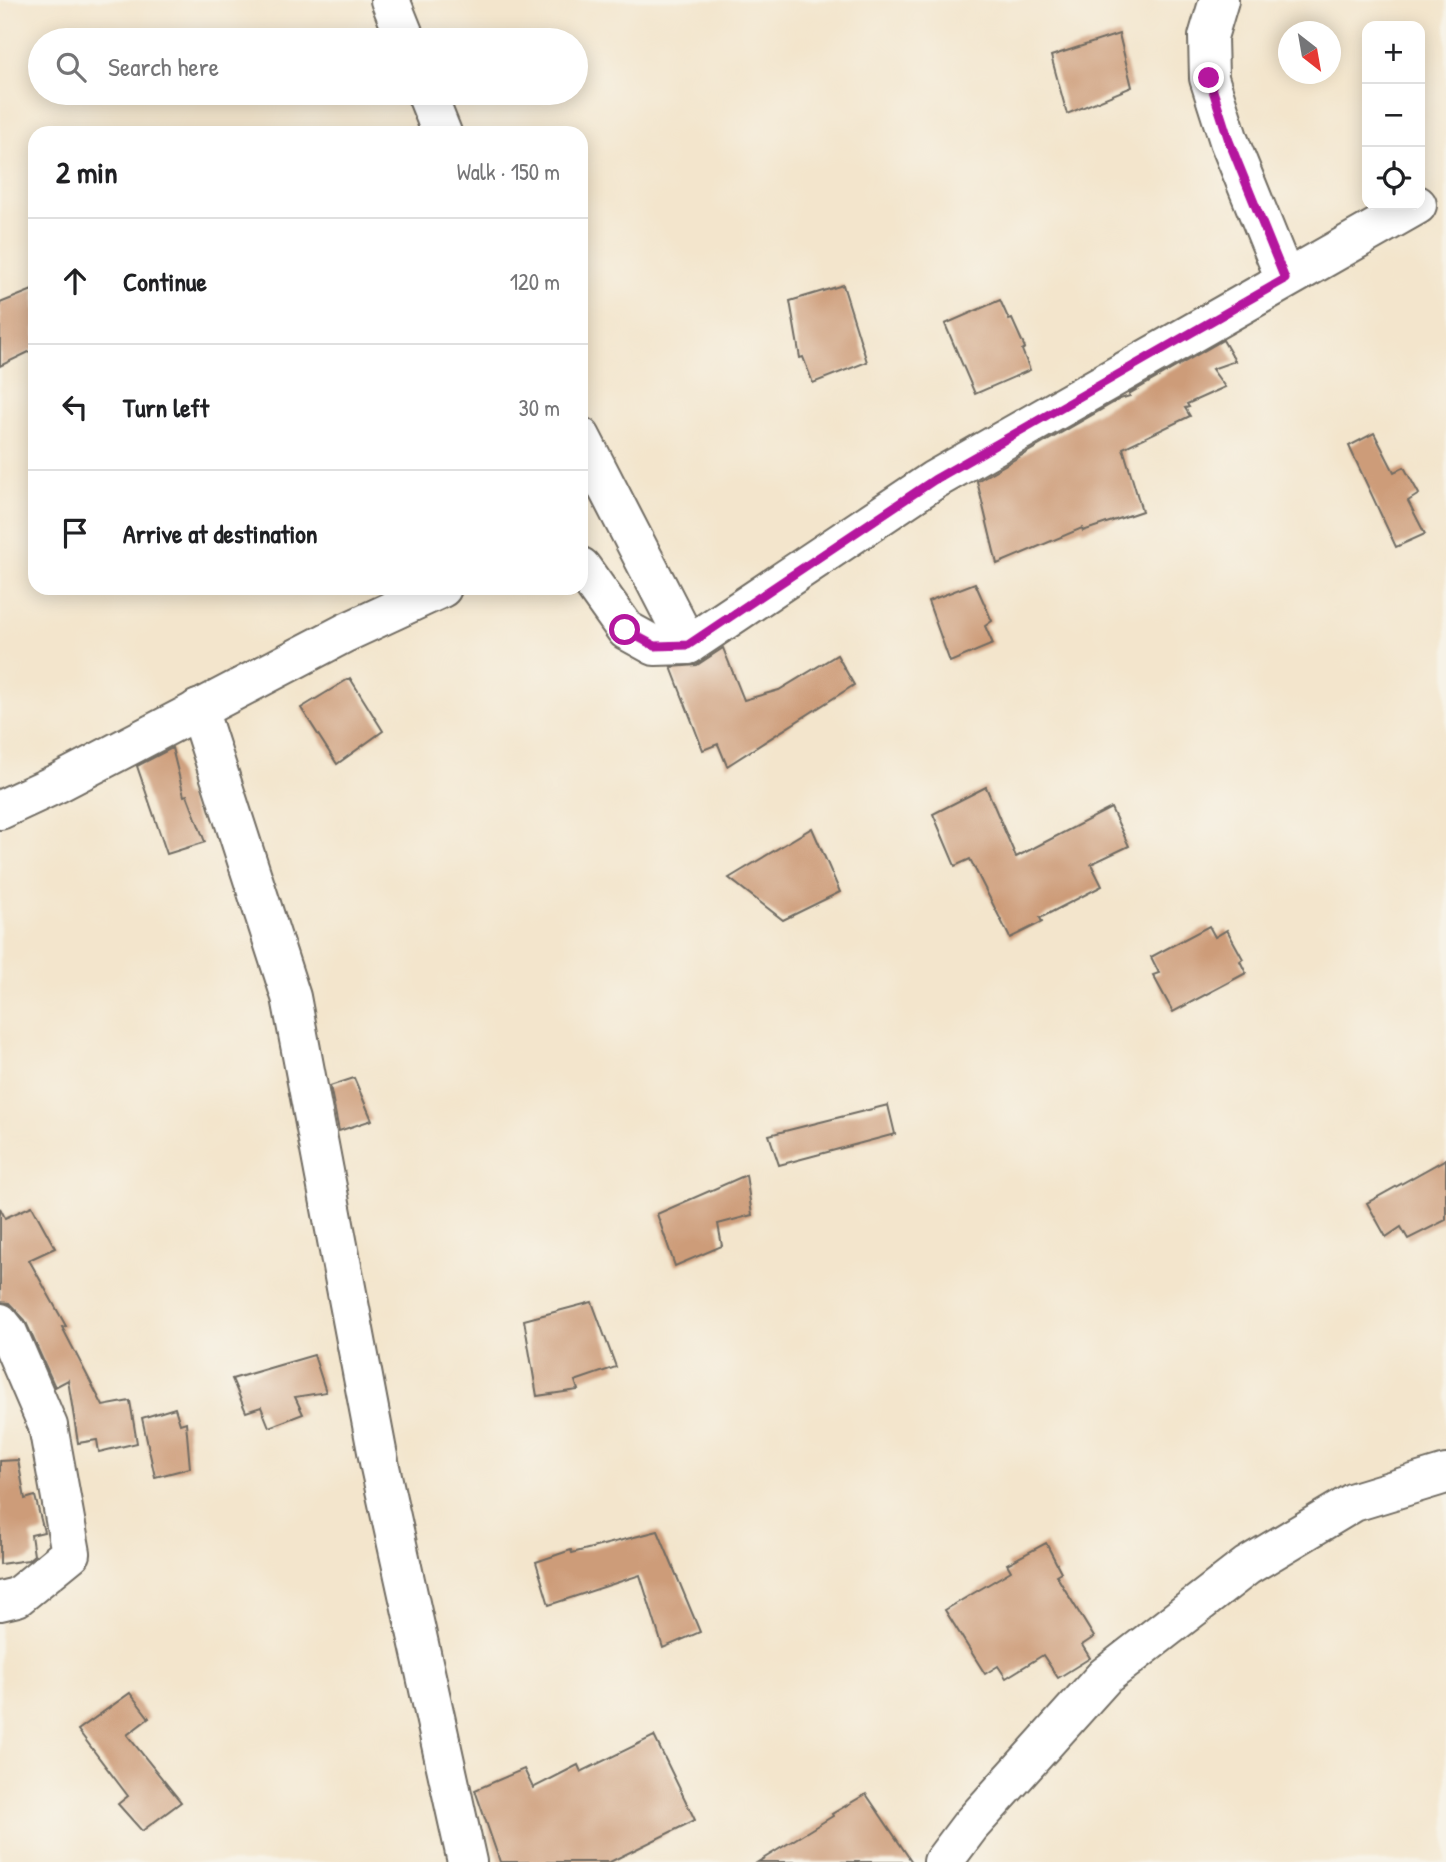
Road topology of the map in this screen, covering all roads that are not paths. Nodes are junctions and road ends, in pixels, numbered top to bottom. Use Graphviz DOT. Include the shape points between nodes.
graph roads {
  1 [pos="390,0"];
  2 [pos="1219,0"];
  3 [pos="401,28"];
  4 [pos="431,105"];
  5 [pos="439,126"];
  6 [pos="1446,188"];
  7 [pos="1425,200"];
  8 [pos="1407,210"];
  9 [pos="1285,279"];
  10 [pos="588,451"];
  11 [pos="588,577"];
  12 [pos="427,595"];
  13 [pos="688,645"];
  14 [pos="198,709"];
  15 [pos="0,810"];
  16 [pos="0,1324"];
  17 [pos="1446,1474"];
  18 [pos="0,1601"];
  19 [pos="467,1862"];
  20 [pos="943,1862"];
  1 -- 3 [label="street"];
  2 -- 9 [label="street" via="1208,37 1209,78 1229,141"];
  4 -- 5 [label="street"];
  6 -- 7 [label="street"];
  8 -- 9 [label="street"];
  9 -- 13 [label="street" via="934,480"];
  10 -- 13 [label="street"];
  11 -- 13 [label="street" via="625,630 655,646"];
  12 -- 14 [label="street"];
  14 -- 15 [label="street"];
  14 -- 19 [label="street" via="291,997 380,1466"];
  16 -- 18 [label="street" via="48,1426 71,1553 17,1597"];
  17 -- 20 [label="street" via="1354,1502 1236,1575 1105,1676"];
}
